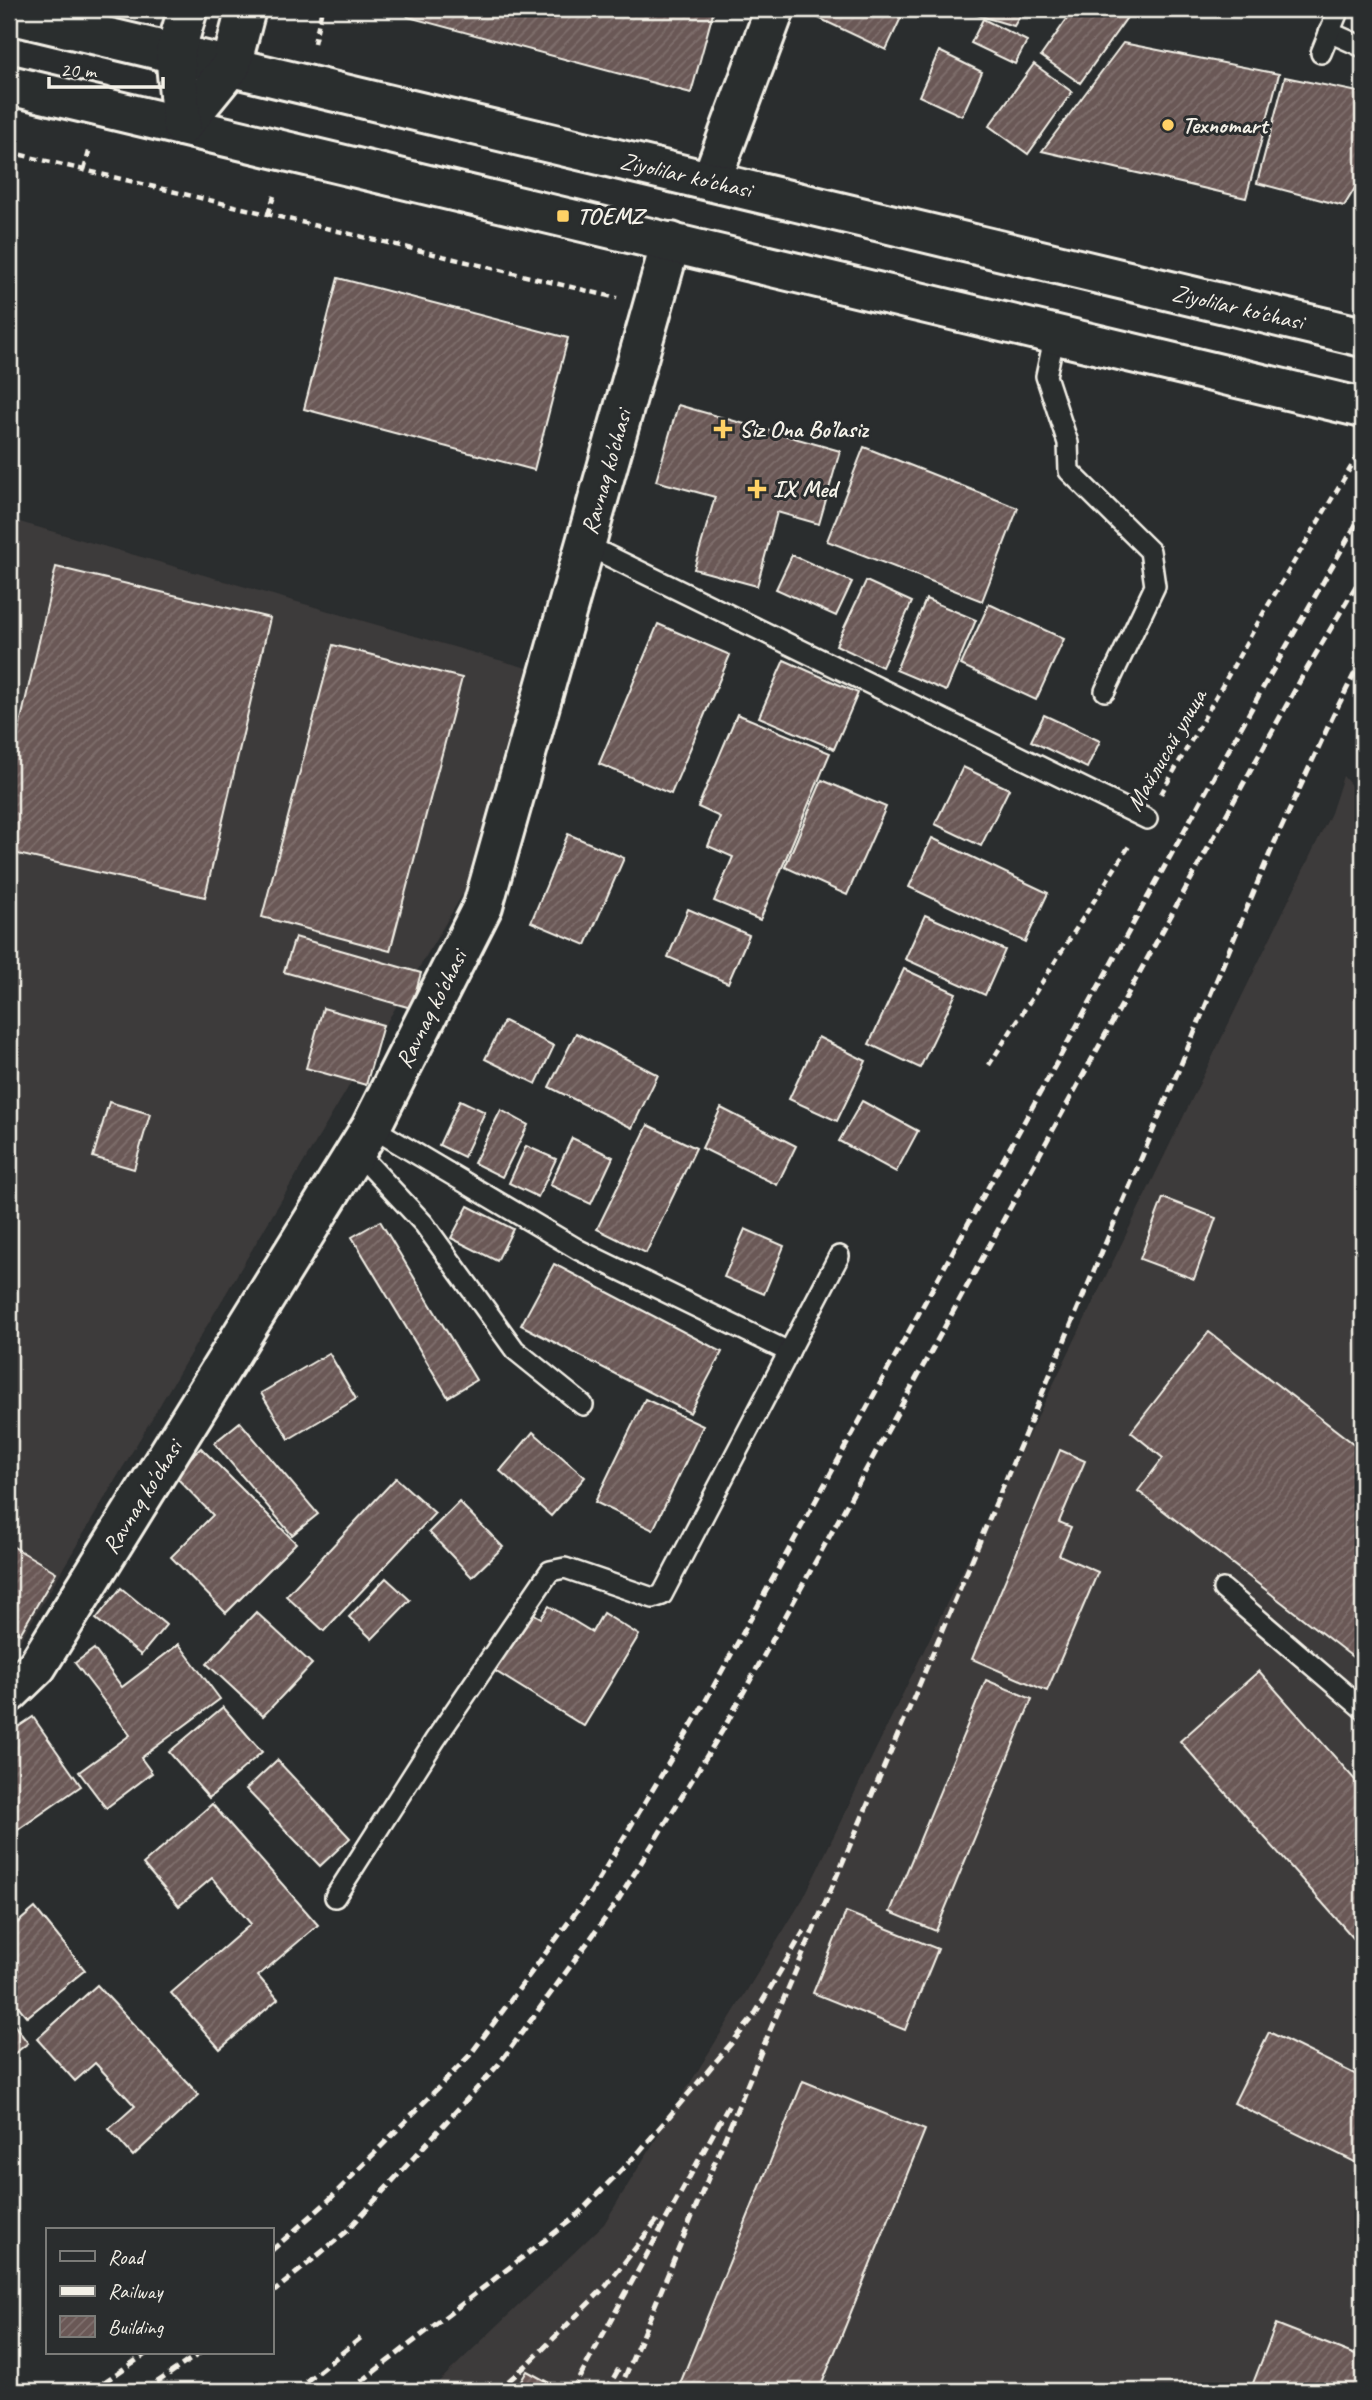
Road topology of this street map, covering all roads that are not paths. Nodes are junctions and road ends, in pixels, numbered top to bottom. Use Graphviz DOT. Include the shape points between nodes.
graph roads {
  1 [pos="188,9"];
  2 [pos="246,9"];
  3 [pos="775,9"];
  4 [pos="1339,9"];
  5 [pos="9,14"];
  6 [pos="1329,32"];
  7 [pos="1363,47"];
  8 [pos="174,52"];
  9 [pos="1321,53"];
  10 [pos="231,66"];
  11 [pos="9,85"];
  12 [pos="182,126"];
  13 [pos="711,181"];
  14 [pos="671,242"];
  15 [pos="1055,334"];
  16 [pos="1363,337"];
  17 [pos="1363,408"];
  18 [pos="586,545"];
  19 [pos="1105,691"];
  20 [pos="1147,819"];
  21 [pos="363,1139"];
  22 [pos="839,1256"];
  23 [pos="789,1352"];
  24 [pos="583,1405"];
  25 [pos="1223,1589"];
  26 [pos="9,1693"];
  27 [pos="1363,1709"];
  28 [pos="335,1897"];
  1 -- 8 [label="main road"];
  2 -- 10 [label="main road"];
  3 -- 13 [label="main road"];
  4 -- 6 [label="lane"];
  5 -- 8 [label="main road, Ziyolilar ko'chasi"];
  6 -- 7 [label="lane"];
  6 -- 9 [label="lane"];
  8 -- 10 [label="main road, Ziyolilar ko'chasi"];
  8 -- 12 [label="main road"];
  10 -- 12 [label="main road"];
  10 -- 13 [label="main road, Ziyolilar ko'chasi"];
  11 -- 12 [label="main road"];
  12 -- 14 [label="main road"];
  13 -- 16 [label="main road, Ziyolilar ko'chasi"];
  14 -- 15 [label="main road"];
  14 -- 18 [label="main road, Ravnaq ko'chasi"];
  15 -- 17 [label="main road"];
  15 -- 19 [label="lane" via="1045,376 1068,443 1069,471 1150,551 1155,586"];
  18 -- 20 [label="lane"];
  18 -- 21 [label="main road, Ravnaq ko'chasi" via="484,906"];
  21 -- 23 [label="lane"];
  21 -- 24 [label="lane" via="515,1350"];
  21 -- 26 [label="main road, Ravnaq ko'chasi" via="37,1666"];
  22 -- 23 [label="lane"];
  23 -- 28 [label="lane" via="662,1595 653,1598 565,1568 550,1571"];
  25 -- 27 [label="lane"];
}
